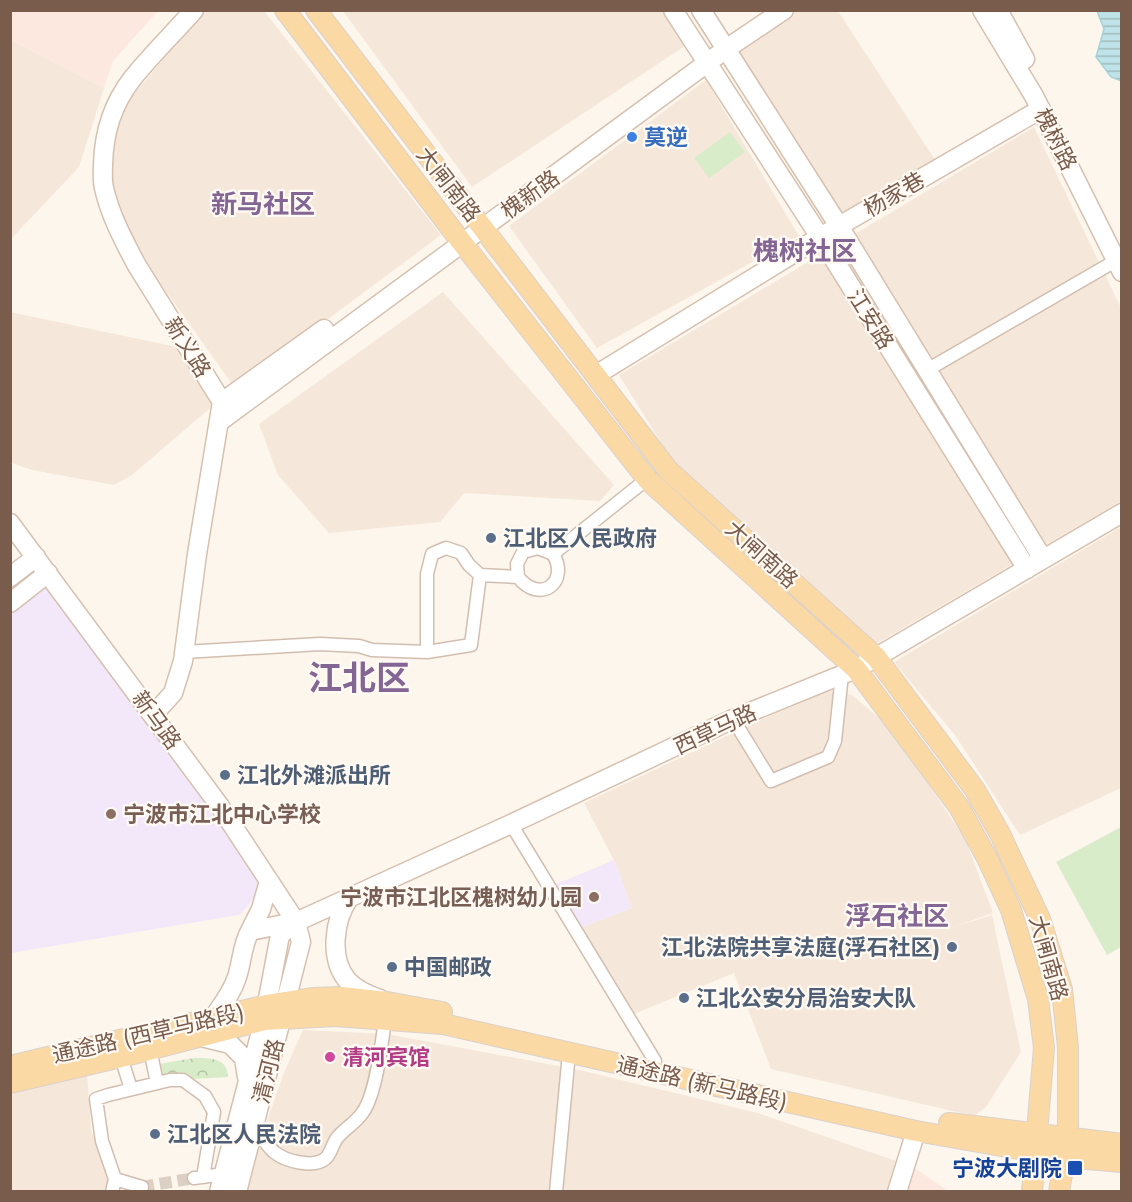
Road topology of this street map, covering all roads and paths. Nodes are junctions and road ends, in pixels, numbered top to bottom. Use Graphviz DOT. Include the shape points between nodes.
graph roads {
  1 [pos="194,10"];
  2 [pos="285,10"];
  3 [pos="316,10"];
  4 [pos="673,10"];
  5 [pos="701,10"];
  6 [pos="769,10"];
  7 [pos="784,10"];
  8 [pos="982,10"];
  9 [pos="998,10"];
  10 [pos="724,47"];
  11 [pos="706,60"];
  12 [pos="1041,109"];
  13 [pos="480,224"];
  14 [pos="839,226"];
  15 [pos="820,237"];
  16 [pos="459,239"];
  17 [pos="1120,262"];
  18 [pos="927,369"];
  19 [pos="596,375"];
  20 [pos="222,402"];
  21 [pos="219,422"];
  22 [pos="647,479"];
  23 [pos="1122,513"];
  24 [pos="10,523"];
  25 [pos="553,554"];
  26 [pos="36,557"];
  27 [pos="1043,559"];
  28 [pos="1027,569"];
  29 [pos="48,573"];
  30 [pos="480,575"];
  31 [pos="10,577"];
  32 [pos="518,577"];
  33 [pos="10,603"];
  34 [pos="184,652"];
  35 [pos="427,652"];
  36 [pos="876,657"];
  37 [pos="849,671"];
  38 [pos="153,715"];
  39 [pos="733,719"];
  40 [pos="512,824"];
  41 [pos="269,881"];
  42 [pos="349,898"];
  43 [pos="296,922"];
  44 [pos="250,931"];
  45 [pos="386,1010"];
  46 [pos="274,1012"];
  47 [pos="213,1018"];
  48 [pos="197,1036"];
  49 [pos="150,1049"];
  50 [pos="568,1053"];
  51 [pos="121,1057"];
  52 [pos="655,1061"];
  53 [pos="10,1066"];
  54 [pos="10,1083"];
  55 [pos="157,1083"];
  56 [pos="248,1084"];
  57 [pos="130,1089"];
  58 [pos="254,1127"];
  59 [pos="916,1131"];
  60 [pos="1037,1143"];
  61 [pos="1122,1144"];
  62 [pos="1067,1147"];
  63 [pos="1122,1162"];
  64 [pos="222,1183"];
  65 [pos="114,1185"];
  66 [pos="142,1188"];
  67 [pos="237,1191"];
  68 [pos="556,1191"];
  69 [pos="897,1191"];
  70 [pos="1032,1191"];
  71 [pos="1059,1191"];
  1 -- 20 [label="street, 新义路" via="132,79 113,108 105,134 103,185 111,212 136,264"];
  2 -- 16 [label="main road, 大闸南路"];
  3 -- 13 [label="main road, 大闸南路"];
  4 -- 11 [label="street, 江安路"];
  5 -- 10 [label="street, 江安路"];
  6 -- 10 [label="street, 槐新路"];
  7 -- 10 [label="street, 槐新路"];
  8 -- 12 [label="street, 槐树路"];
  9 -- 17 [label="street, 槐树路" via="1050,103"];
  10 -- 11 [label="street, 槐新路"];
  10 -- 14 [label="street, 江安路"];
  11 -- 13 [label="street, 槐新路"];
  11 -- 15 [label="street, 江安路"];
  12 -- 14 [label="street, 杨家巷"];
  12 -- 17 [label="street, 槐树路"];
  13 -- 16 [label="street, 槐新路"];
  13 -- 19 [label="main road, 大闸南路"];
  14 -- 15 [label="street, 杨家巷"];
  14 -- 18 [label="street, 江安路"];
  15 -- 19 [label="street, 杨家巷"];
  15 -- 28 [label="street, 江安路"];
  16 -- 20 [label="street, 槐新路"];
  16 -- 21 [label="street, 槐新路"];
  16 -- 22 [label="main road, 大闸南路"];
  17 -- 18 [label="street"];
  18 -- 27 [label="street, 江安路"];
  19 -- 36 [label="main road, 大闸南路" via="668,470"];
  20 -- 21 [label="street, 新义路"];
  21 -- 34 [label="street, 新义路"];
  22 -- 25 [label="street"];
  22 -- 37 [label="main road, 大闸南路"];
  23 -- 27 [label="street, 西草马路"];
  24 -- 26 [label="street, 新马路"];
  25 -- 32 [label="street" via="538,548 523,552 517,564"];
  25 -- 32 [label="street" via="559,570 551,586 532,590"];
  26 -- 29 [label="street, 新马路"];
  26 -- 31 [label="street"];
  27 -- 28 [label="street, 西草马路"];
  28 -- 36 [label="street, 西草马路"];
  29 -- 33 [label="street"];
  29 -- 38 [label="street, 新马路"];
  30 -- 32 [label="street"];
  30 -- 35 [label="street" via="471,645"];
  30 -- 35 [label="street" via="461,553 446,548 432,554 427,574"];
  34 -- 35 [label="street" via="320,644"];
  34 -- 38 [label="street, 新义路" via="173,693"];
  36 -- 37 [label="street, 西草马路"];
  36 -- 62 [label="main road, 大闸南路" via="975,790 1040,919 1062,989 1068,1048"];
  37 -- 39 [label="street, 西草马路"];
  37 -- 39 [label="street" via="835,741 828,757 771,782"];
  37 -- 60 [label="main road, 大闸南路" via="959,807 1011,910 1038,999 1044,1048"];
  38 -- 41 [label="street, 新马路"];
  39 -- 40 [label="street, 西草马路"];
  40 -- 42 [label="street, 西草马路"];
  40 -- 52 [label="street"];
  41 -- 43 [label="street, 新马路"];
  41 -- 44 [label="street"];
  42 -- 43 [label="street, 西草马路"];
  42 -- 45 [label="street" via="338,928 340,969 356,988"];
  43 -- 44 [label="street, 西草马路"];
  43 -- 46 [label="street" via="301,942"];
  44 -- 47 [label="street" via="234,987"];
  45 -- 46 [label="main road, 通途路 (新马路段)" via="341,997 312,998"];
  45 -- 50 [label="main road, 通途路 (新马路段)"];
  45 -- 52 [label="main road, 通途路 (新马路段)" via="438,1011"];
  45 -- 58 [label="street" via="367,1106 358,1119 344,1128 326,1158 314,1163 284,1157 268,1146"];
  46 -- 47 [label="main road, 通途路 (西草马路段)"];
  46 -- 48 [label="main road, 通途路 (西草马路段)"];
  46 -- 56 [label="street, 清河路"];
  46 -- 58 [label="street, 清河路"];
  47 -- 53 [label="main road, 通途路 (西草马路段)"];
  48 -- 49 [label="main road, 通途路 (西草马路段)"];
  48 -- 56 [label="street" via="230,1044 244,1058"];
  49 -- 51 [label="main road, 通途路 (西草马路段)"];
  49 -- 55 [label="street"];
  50 -- 59 [label="main road, 通途路 (新马路段)"];
  50 -- 68 [label="street"];
  51 -- 54 [label="main road, 通途路 (西草马路段)"];
  51 -- 57 [label="street"];
  52 -- 60 [label="main road, 通途路 (新马路段)"];
  55 -- 57 [label="street"];
  55 -- 64 [label="street" via="183,1080 205,1096 213,1112 198,1178"];
  56 -- 64 [label="street, 清河路"];
  57 -- 65 [label="street" via="96,1099"];
  58 -- 67 [label="street, 清河路"];
  59 -- 60 [label="main road, 通途路 (新马路段)"];
  59 -- 69 [label="street"];
  60 -- 62 [label="main road, 通途路 (新马路段)"];
  60 -- 70 [label="main road, 大闸南路"];
  61 -- 62 [label="main road, 通途路 (新马路段)"];
  62 -- 63 [label="main road, 通途路 (新马路段)"];
  62 -- 71 [label="main road, 大闸南路"];
  65 -- 66 [label="street"];
}
